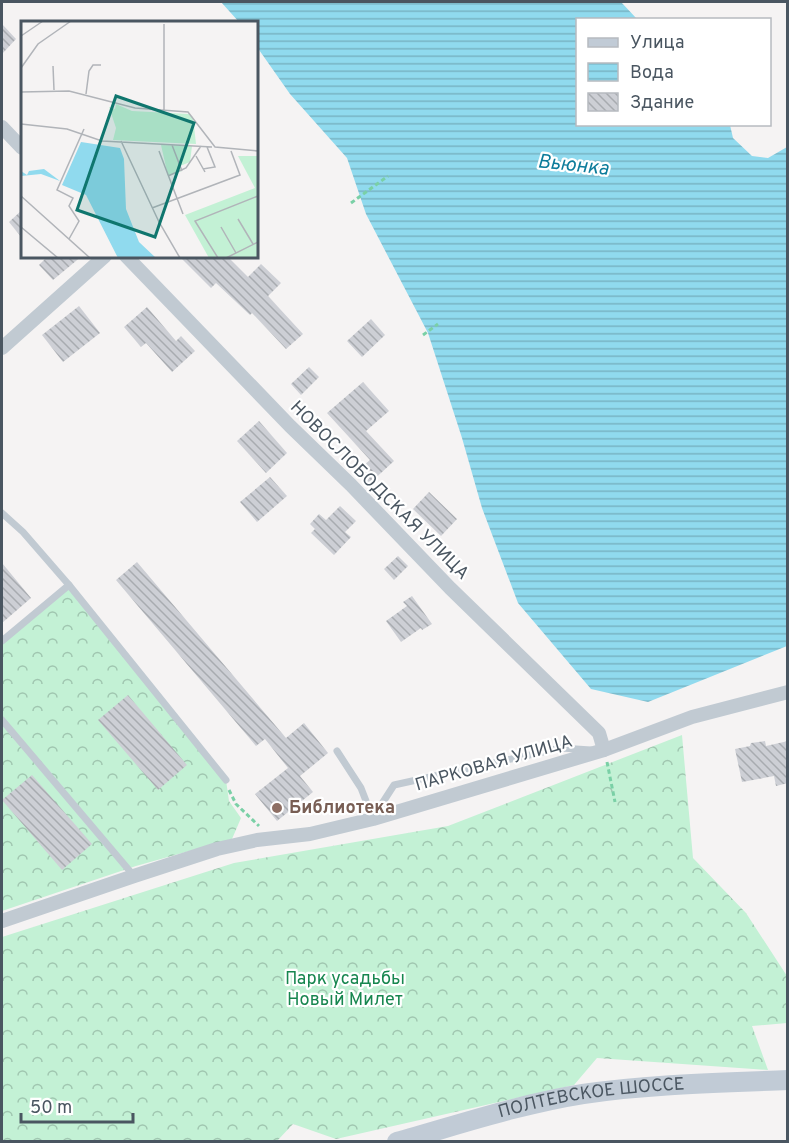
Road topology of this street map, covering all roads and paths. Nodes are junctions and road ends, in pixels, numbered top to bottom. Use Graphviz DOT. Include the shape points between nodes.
graph roads {
  1 [pos="2,127"];
  2 [pos="21,147"];
  3 [pos="388,176"];
  4 [pos="351,203"];
  5 [pos="103,258"];
  6 [pos="128,258"];
  7 [pos="438,324"];
  8 [pos="423,335"];
  9 [pos="2,348"];
  10 [pos="2,513"];
  11 [pos="69,585"];
  12 [pos="2,641"];
  13 [pos="788,692"];
  14 [pos="2,720"];
  15 [pos="604,750"];
  16 [pos="337,751"];
  17 [pos="226,780"];
  18 [pos="615,802"];
  19 [pos="373,819"];
  20 [pos="262,840"];
  21 [pos="134,876"];
  22 [pos="2,921"];
  23 [pos="788,1080"];
  24 [pos="397,1142"];
  1 -- 2 [label="street"];
  3 -- 4 [label="path"];
  5 -- 9 [label="street"];
  6 -- 15 [label="street, НОВОСЛОБОДСКАЯ УЛИЦА" via="450,588 599,734"];
  7 -- 8 [label="path"];
  10 -- 11 [label="lane" via="24,532"];
  11 -- 12 [label="lane"];
  11 -- 17 [label="lane"];
  13 -- 15 [label="street, ПАРКОВАЯ УЛИЦА" via="692,717"];
  14 -- 21 [label="lane"];
  15 -- 18 [label="path"];
  15 -- 19 [label="street, ПАРКОВАЯ УЛИЦА"];
  15 -- 19 [label="lane" via="561,748 394,785"];
  16 -- 19 [label="lane" via="361,788"];
  17 -- 20 [label="path" via="236,804 261,830"];
  19 -- 20 [label="street, ПАРКОВАЯ УЛИЦА" via="310,834"];
  20 -- 21 [label="street, ПАРКОВАЯ УЛИЦА" via="217,849"];
  21 -- 22 [label="street, ПАРКОВАЯ УЛИЦА"];
  23 -- 24 [label="street, ПОЛТЕВСКОЕ ШОССЕ" via="642,1087 581,1095"];
}
